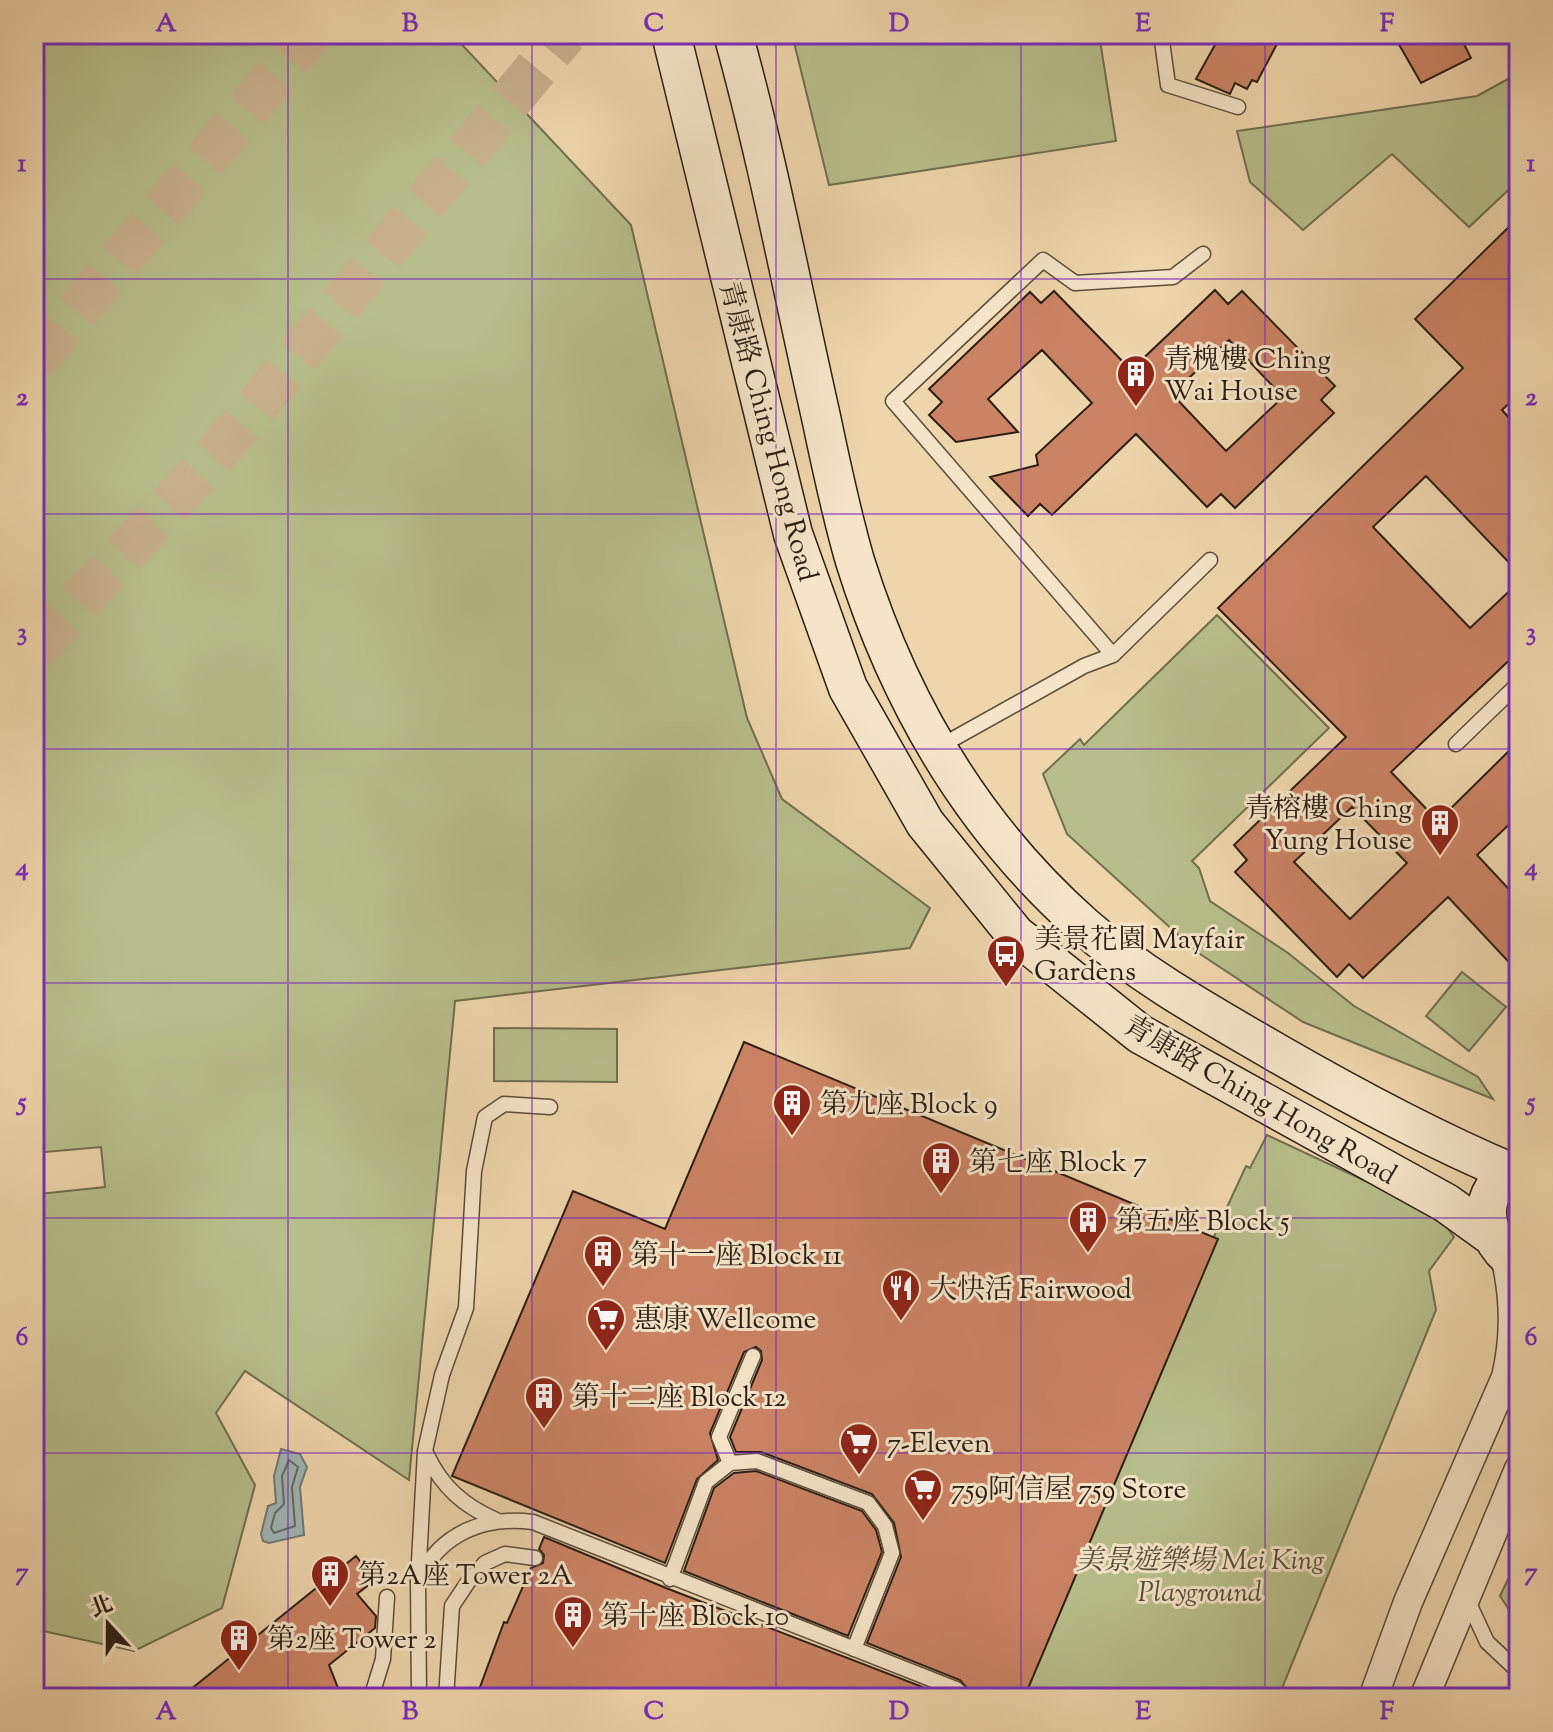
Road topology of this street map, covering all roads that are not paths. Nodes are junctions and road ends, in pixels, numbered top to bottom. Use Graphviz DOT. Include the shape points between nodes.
graph roads {
  1 [pos="671,34"];
  2 [pos="733,34"];
  3 [pos="1161,34"];
  4 [pos="1238,107"];
  5 [pos="1203,254"];
  6 [pos="1210,560"];
  7 [pos="1113,655"];
  8 [pos="1519,683"];
  9 [pos="1456,744"];
  10 [pos="935,749"];
  11 [pos="550,1107"];
  12 [pos="1516,1171"];
  13 [pos="1504,1252"];
  14 [pos="753,1356"];
  15 [pos="425,1451"];
  16 [pos="730,1463"];
  17 [pos="1519,1469"];
  18 [pos="496,1520"];
  19 [pos="535,1558"];
  20 [pos="670,1579"];
  21 [pos="418,1580"];
  22 [pos="1466,1595"];
  23 [pos="387,1597"];
  24 [pos="854,1649"];
  25 [pos="1519,1672"];
  26 [pos="371,1698"];
  27 [pos="419,1698"];
  28 [pos="446,1698"];
  29 [pos="966,1698"];
  30 [pos="1373,1698"];
  31 [pos="1424,1698"];
  1 -- 13 [label="main road, 青康路 Ching Hong Road" via="793,534 848,688 925,823 1015,934 1140,1034 1446,1203"];
  2 -- 10 [label="main road, 青康路 Ching Hong Road" via="854,557 888,651"];
  3 -- 4 [label="lane" via="1168,85"];
  5 -- 7 [label="lane" via="1173,277 1075,283 1043,260 893,401"];
  6 -- 7 [label="lane"];
  7 -- 10 [label="lane"];
  8 -- 9 [label="lane"];
  10 -- 12 [label="main road, 青康路 Ching Hong Road" via="1012,854 1123,957 1365,1105"];
  11 -- 15 [label="lane" via="504,1104 485,1117 474,1171 466,1308 442,1375"];
  12 -- 13 [label="main road" via="1492,1193 1488,1206"];
  13 -- 30 [label="street" via="1514,1329 1506,1377 1408,1602"];
  14 -- 16 [label="lane" via="719,1437"];
  15 -- 18 [label="lane" via="446,1487"];
  15 -- 21 [label="lane"];
  16 -- 20 [label="lane" via="706,1482"];
  16 -- 24 [label="lane" via="757,1461 868,1503 885,1526 892,1553"];
  17 -- 22 [label="street"];
  18 -- 20 [label="lane" via="533,1522"];
  18 -- 21 [label="lane" via="447,1541"];
  19 -- 28 [label="lane" via="505,1554 485,1563 452,1606"];
  20 -- 24 [label="lane"];
  21 -- 27 [label="lane"];
  22 -- 25 [label="lane" via="1487,1642"];
  22 -- 31 [label="street"];
  23 -- 26 [label="lane" via="383,1659"];
  24 -- 29 [label="lane" via="956,1689"];
}
